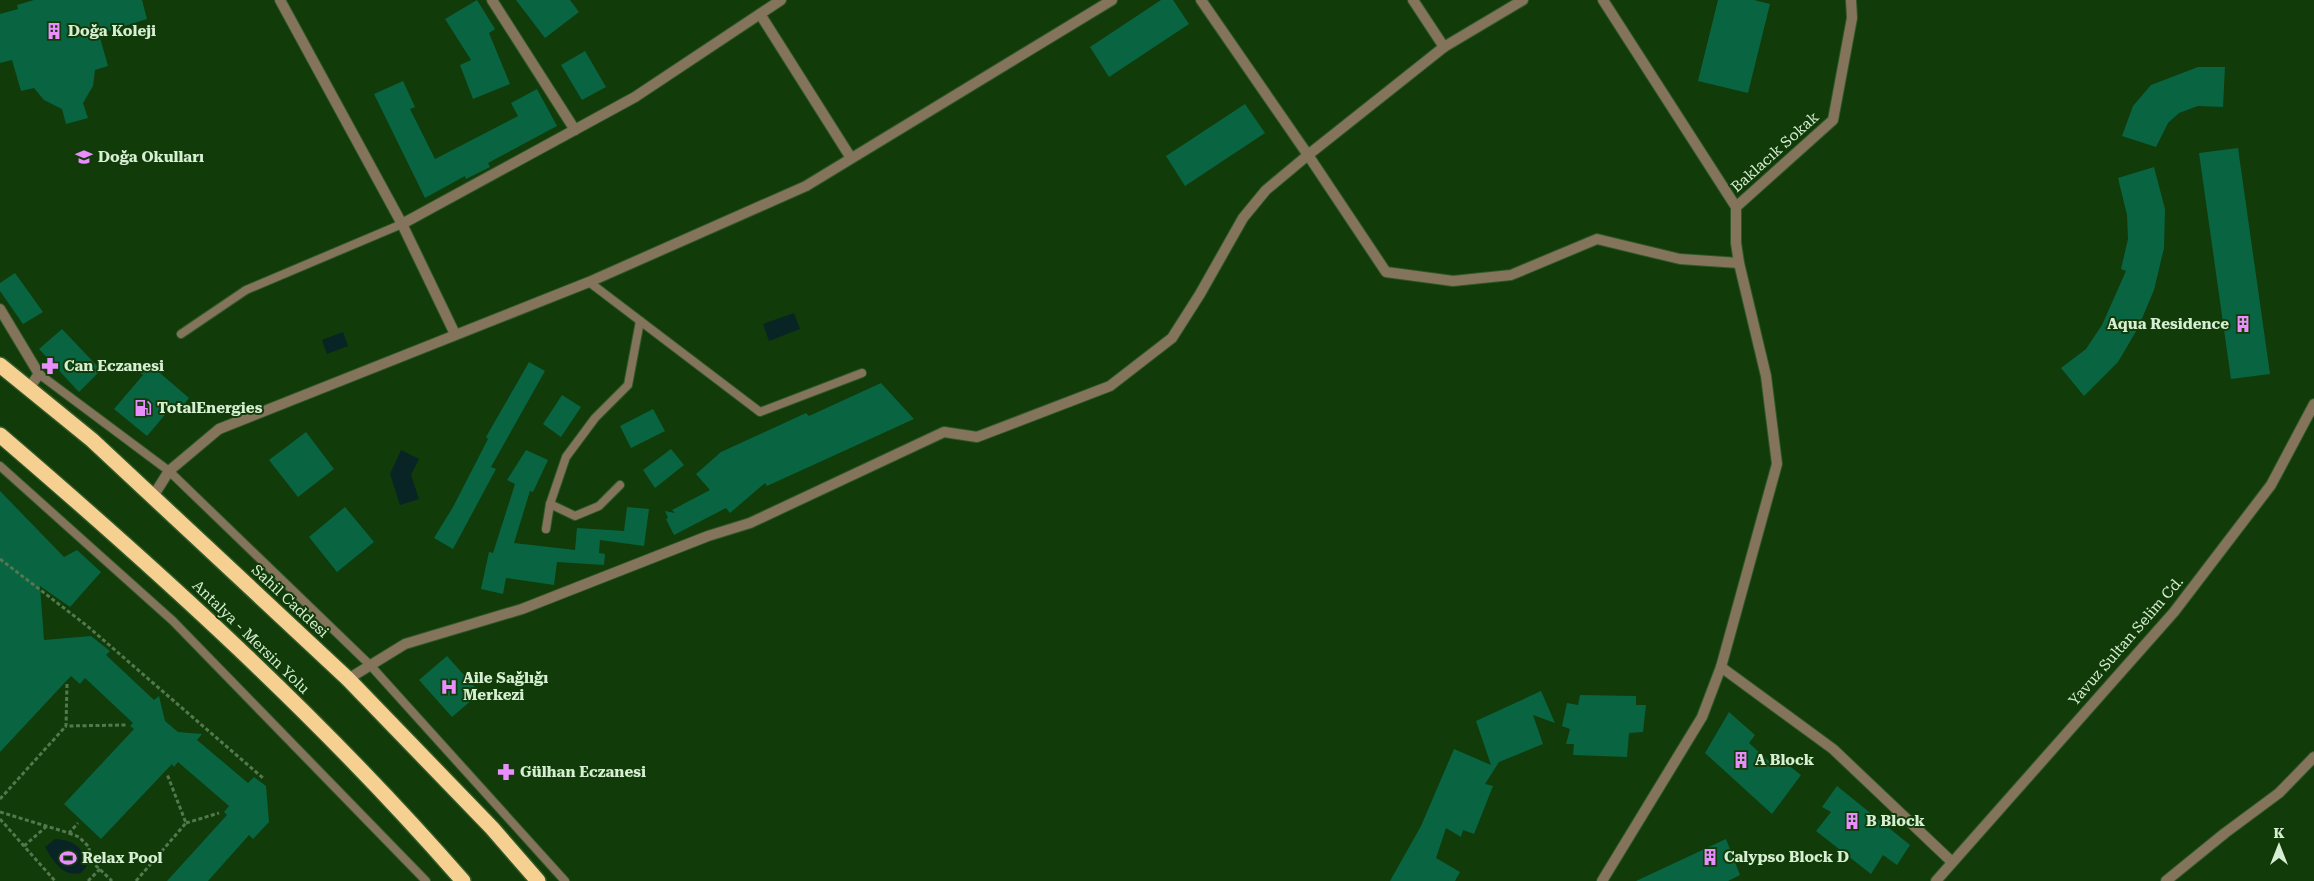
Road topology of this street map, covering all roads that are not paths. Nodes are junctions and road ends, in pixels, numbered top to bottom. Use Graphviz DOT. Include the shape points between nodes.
graph roads {
  1 [pos="280,0"];
  2 [pos="492,0"];
  3 [pos="781,0"];
  4 [pos="1112,0"];
  5 [pos="1201,0"];
  6 [pos="1413,0"];
  7 [pos="1523,0"];
  8 [pos="1603,0"];
  9 [pos="1850,0"];
  10 [pos="760,14"];
  11 [pos="1444,47"];
  12 [pos="575,130"];
  13 [pos="1308,155"];
  14 [pos="851,158"];
  15 [pos="1736,207"];
  16 [pos="402,224"];
  17 [pos="1739,263"];
  18 [pos="589,282"];
  19 [pos="0,309"];
  20 [pos="640,321"];
  21 [pos="181,334"];
  22 [pos="455,334"];
  23 [pos="0,365"];
  24 [pos="39,374"];
  25 [pos="862,374"];
  26 [pos="29,388"];
  27 [pos="2314,404"];
  28 [pos="0,435"];
  29 [pos="0,466"];
  30 [pos="169,471"];
  31 [pos="620,485"];
  32 [pos="152,498"];
  33 [pos="550,504"];
  34 [pos="546,529"];
  35 [pos="370,665"];
  36 [pos="1721,667"];
  37 [pos="348,679"];
  38 [pos="2314,757"];
  39 [pos="1952,862"];
  40 [pos="426,881"];
  41 [pos="463,881"];
  42 [pos="538,881"];
  43 [pos="565,881"];
  44 [pos="1602,881"];
  45 [pos="1936,881"];
  46 [pos="2166,881"];
  1 -- 16 [label="street"];
  2 -- 12 [label="street"];
  3 -- 10 [label="street"];
  4 -- 14 [label="street"];
  5 -- 13 [label="street"];
  6 -- 11 [label="street"];
  7 -- 11 [label="street"];
  8 -- 15 [label="street"];
  9 -- 15 [label="street, Baklacık Sokak" via="1852,18 1833,120"];
  10 -- 12 [label="street" via="635,97"];
  10 -- 14 [label="street"];
  11 -- 13 [label="street"];
  12 -- 16 [label="street"];
  13 -- 17 [label="street" via="1386,272 1453,281 1511,275 1597,239 1680,259"];
  13 -- 35 [label="street" via="1266,190 1242,218 1172,338 1110,386 977,437 944,432 750,524 708,536 522,609 404,644"];
  14 -- 18 [label="street" via="806,186"];
  15 -- 17 [label="street"];
  16 -- 21 [label="lane" via="246,290"];
  16 -- 22 [label="street"];
  17 -- 36 [label="street" via="1766,376 1777,464"];
  18 -- 20 [label="lane"];
  18 -- 22 [label="street"];
  19 -- 24 [label="street"];
  20 -- 25 [label="lane" via="760,412"];
  20 -- 33 [label="lane" via="628,386 595,418 566,457"];
  22 -- 30 [label="street" via="219,429"];
  23 -- 26 [label="highway, Sahil Caddesi"];
  24 -- 26 [label="street"];
  24 -- 30 [label="lane"];
  26 -- 32 [label="highway, Sahil Caddesi" via="92,440"];
  27 -- 39 [label="street, Yavuz Sultan Selim Cd." via="2271,485 2174,612"];
  28 -- 41 [label="highway, Antalya - Mersin Yolu" via="178,590 331,740"];
  29 -- 40 [label="lane" via="173,621"];
  30 -- 32 [label="street"];
  30 -- 35 [label="lane"];
  31 -- 33 [label="lane" via="599,506 575,516"];
  32 -- 37 [label="highway, Sahil Caddesi"];
  33 -- 34 [label="lane"];
  35 -- 37 [label="street"];
  35 -- 43 [label="lane"];
  36 -- 39 [label="street" via="1833,749"];
  36 -- 44 [label="street" via="1702,718"];
  37 -- 42 [label="highway, Sahil Caddesi" via="492,828"];
  38 -- 46 [label="street" via="2279,793"];
  39 -- 45 [label="street, Yavuz Sultan Selim Cd."];
}
